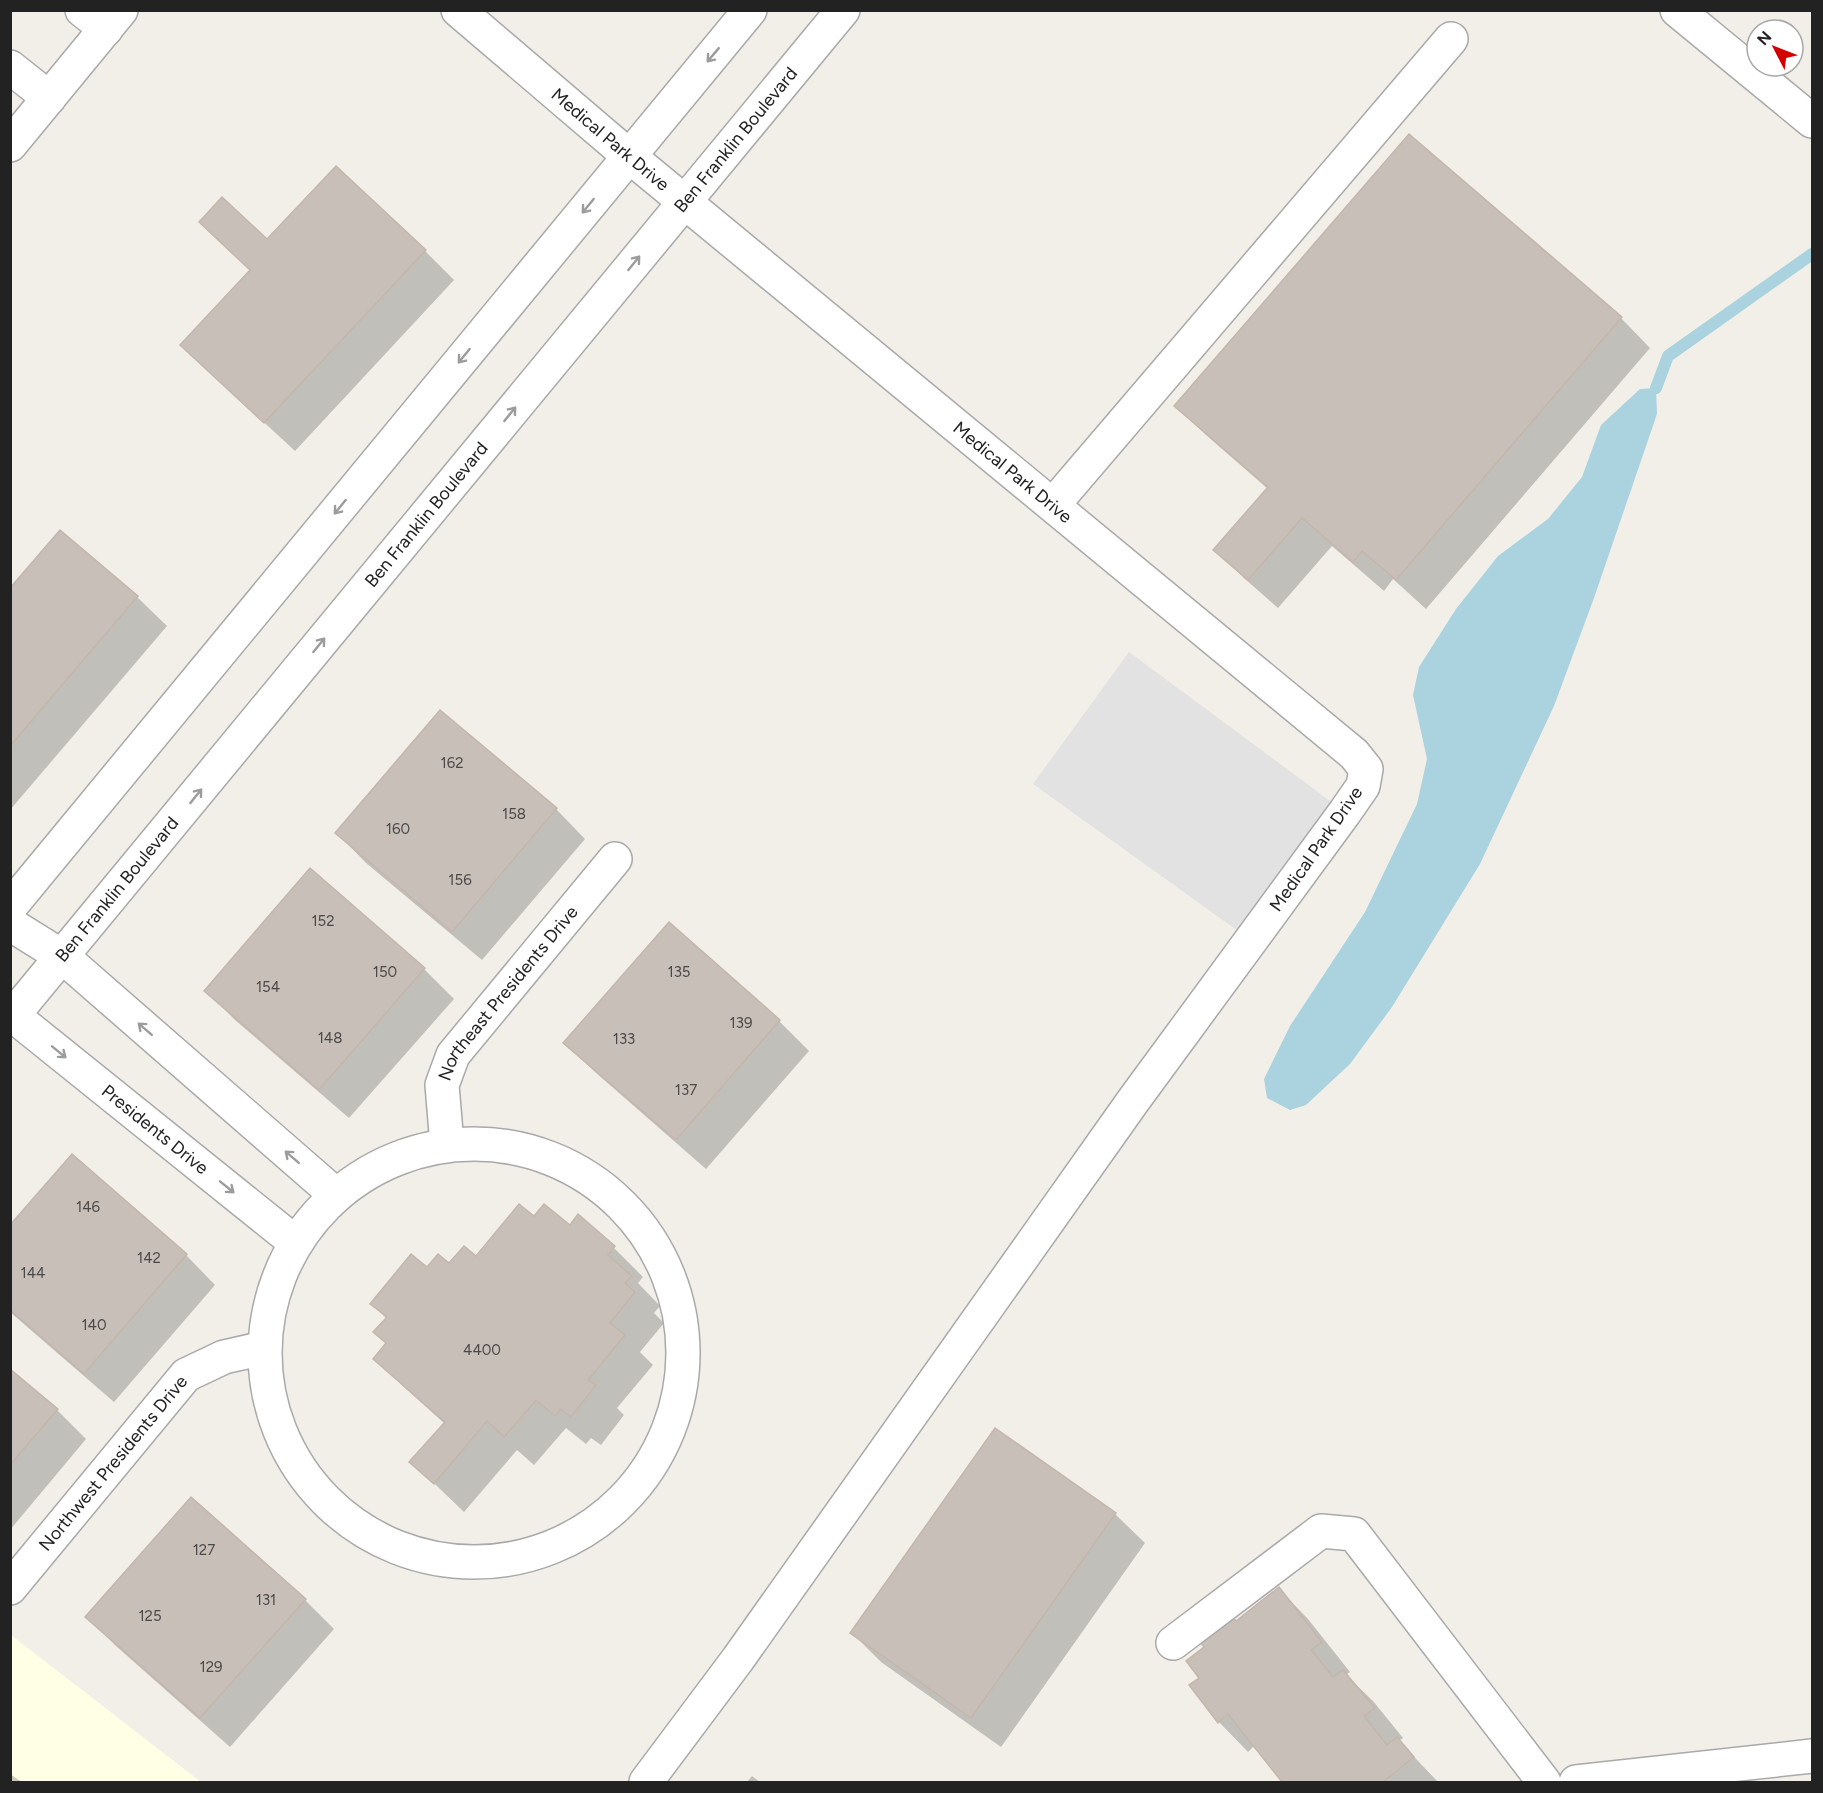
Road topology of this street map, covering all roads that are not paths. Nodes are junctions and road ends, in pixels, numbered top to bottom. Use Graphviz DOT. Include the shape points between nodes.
graph roads {
  1 [pos="458,10"];
  2 [pos="750,10"];
  3 [pos="843,10"];
  4 [pos="1677,10"];
  5 [pos="103,17"];
  6 [pos="1451,39"];
  7 [pos="10,66"];
  8 [pos="49,98"];
  9 [pos="1812,121"];
  10 [pos="10,145"];
  11 [pos="629,156"];
  12 [pos="685,201"];
  13 [pos="1053,505"];
  14 [pos="615,859"];
  15 [pos="10,907"];
  16 [pos="10,924"];
  17 [pos="63,957"];
  18 [pos="11,1015"];
  19 [pos="447,1145"];
  20 [pos="336,1196"];
  21 [pos="296,1243"];
  22 [pos="264,1348"];
  23 [pos="10,1588"];
  24 [pos="1173,1643"];
  25 [pos="1812,1756"];
  26 [pos="646,1782"];
  27 [pos="1544,1782"];
  28 [pos="1576,1782"];
  1 -- 11 [label="street, Medical Park Drive"];
  2 -- 11 [label="street, one-way"];
  3 -- 12 [label="street, Ben Franklin Boulevard"];
  4 -- 9 [label="street"];
  5 -- 8 [label="street"];
  6 -- 13 [label="street"];
  7 -- 8 [label="street"];
  8 -- 10 [label="street"];
  11 -- 12 [label="street, Medical Park Drive"];
  11 -- 15 [label="street, one-way"];
  12 -- 13 [label="street, Medical Park Drive"];
  17 -- 12 [label="street, Ben Franklin Boulevard, one-way"];
  13 -- 26 [label="street, Medical Park Drive" via="1354,754 1366,769 1363,786"];
  14 -- 19 [label="street, Northeast Presidents Drive" via="453,1055 442,1085"];
  16 -- 17 [label="street"];
  17 -- 18 [label="street, Ben Franklin Boulevard"];
  20 -- 17 [label="street, one-way"];
  18 -- 21 [label="street, Presidents Drive, one-way"];
  19 -- 20 [label="street" via="407,1154 369,1172"];
  19 -- 22 [label="street" via="496,1143 543,1154 587,1175 625,1206 654,1244 674,1288 684,1336 682,1384 669,1431 646,1474 613,1510 573,1538 528,1556 479,1563 431,1559 385,1544 343,1518 309,1484 284,1443 268,1397"];
  20 -- 21 [label="street"];
  21 -- 22 [label="street" via="279,1276 268,1311"];
  22 -- 23 [label="street, Northwest Presidents Drive" via="224,1357 186,1375"];
  24 -- 27 [label="street" via="1321,1531 1354,1534"];
  25 -- 28 [label="street"];
}
